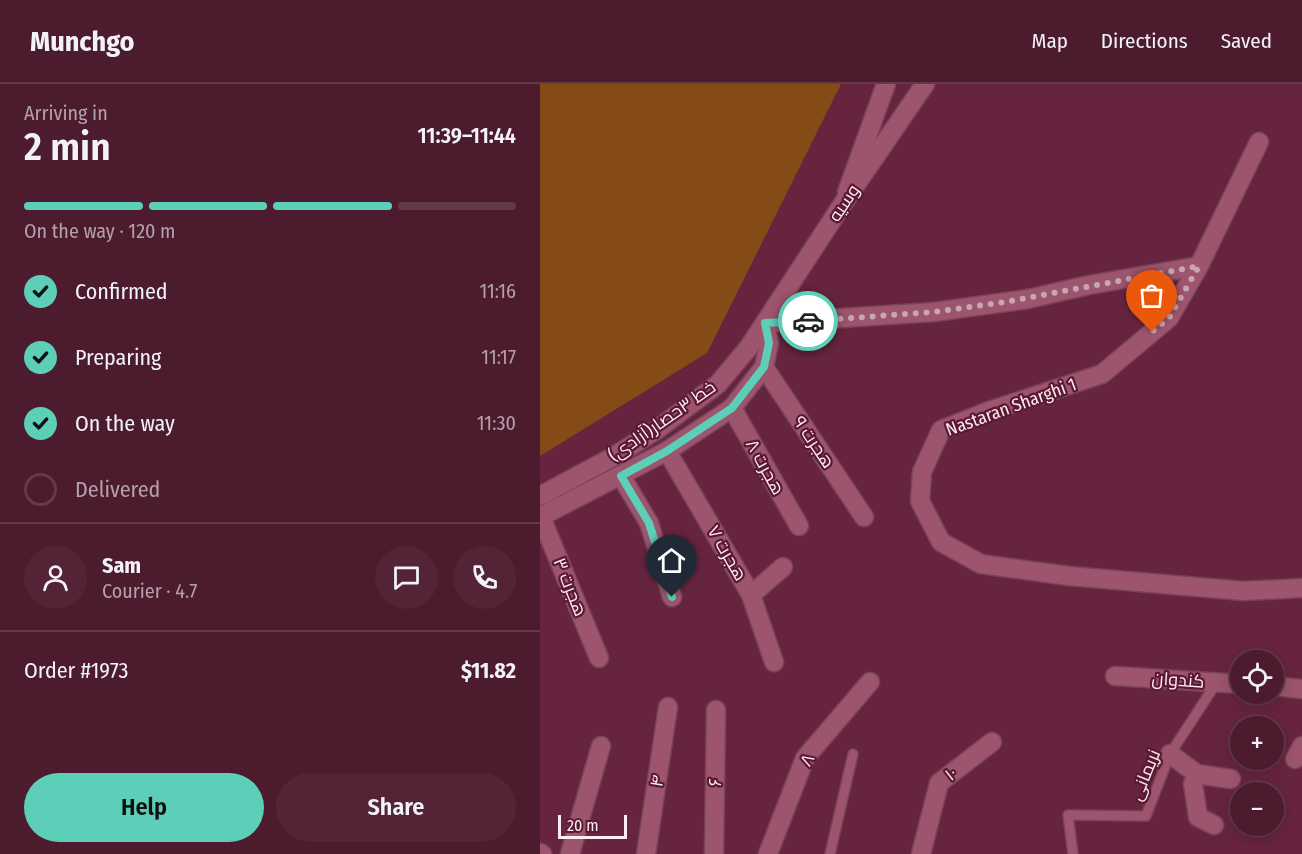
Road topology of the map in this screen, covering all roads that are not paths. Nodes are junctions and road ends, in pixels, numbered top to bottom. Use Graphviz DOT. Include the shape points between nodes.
graph roads {
  1 [pos="886,84"];
  2 [pos="925,84"];
  3 [pos="1259,142"];
  4 [pos="844,202"];
  5 [pos="1199,266"];
  6 [pos="765,323"];
  7 [pos="764,367"];
  8 [pos="732,408"];
  9 [pos="667,451"];
  10 [pos="621,476"];
  11 [pos="540,496"];
  12 [pos="541,517"];
  13 [pos="864,517"];
  14 [pos="799,526"];
  15 [pos="783,567"];
  16 [pos="1302,588"];
  17 [pos="751,595"];
  18 [pos="672,597"];
  19 [pos="599,658"];
  20 [pos="774,662"];
  21 [pos="1115,676"];
  22 [pos="870,682"];
  23 [pos="1217,682"];
  24 [pos="1230,683"];
  25 [pos="1284,688"];
  26 [pos="1302,689"];
  27 [pos="668,707"];
  28 [pos="716,710"];
  29 [pos="992,742"];
  30 [pos="601,746"];
  31 [pos="853,754"];
  32 [pos="1170,754"];
  33 [pos="1197,774"];
  34 [pos="1231,779"];
  35 [pos="1214,825"];
  36 [pos="570,854"];
  37 [pos="646,854"];
  38 [pos="714,854"];
  39 [pos="768,854"];
  40 [pos="830,854"];
  41 [pos="921,854"];
  42 [pos="1073,854"];
  1 -- 4 [label="street"];
  2 -- 4 [label="street, وسیه"];
  3 -- 5 [label="street, Nastaran Sharghi 1"];
  4 -- 6 [label="street, وسیه"];
  5 -- 6 [label="street" via="934,312"];
  5 -- 16 [label="street, Nastaran Sharghi 1" via="1169,318 1102,374 941,430 922,472 920,501 941,542 981,564 1244,591"];
  6 -- 7 [label="street" via="769,343"];
  6 -- 11 [label="street, خط ۳حصار(آزادی)" via="718,384 611,458"];
  7 -- 8 [label="street"];
  7 -- 13 [label="street, هجرت ۹"];
  8 -- 9 [label="street"];
  8 -- 14 [label="street, هجرت ۸"];
  9 -- 10 [label="street"];
  9 -- 17 [label="street, هجرت ۷"];
  10 -- 12 [label="street"];
  10 -- 18 [label="street" via="649,523"];
  12 -- 19 [label="street, هجرت ۳"];
  15 -- 17 [label="street"];
  17 -- 20 [label="street, هجرت ۷"];
  21 -- 23 [label="street, کندوان"];
  22 -- 39 [label="street, ۸" via="805,758"];
  23 -- 24 [label="street, کندوان"];
  23 -- 32 [label="lane, نریمانی"];
  25 -- 26 [label="street"];
  27 -- 37 [label="street, ۴"];
  28 -- 38 [label="street, ۶"];
  29 -- 41 [label="street, ۱۰" via="939,783"];
  30 -- 36 [label="street"];
  31 -- 40 [label="lane"];
  32 -- 33 [label="street"];
  32 -- 42 [label="lane, نریمانی" via="1146,816 1068,815"];
  33 -- 34 [label="street"];
  33 -- 35 [label="street" via="1193,784 1198,817"];
}
